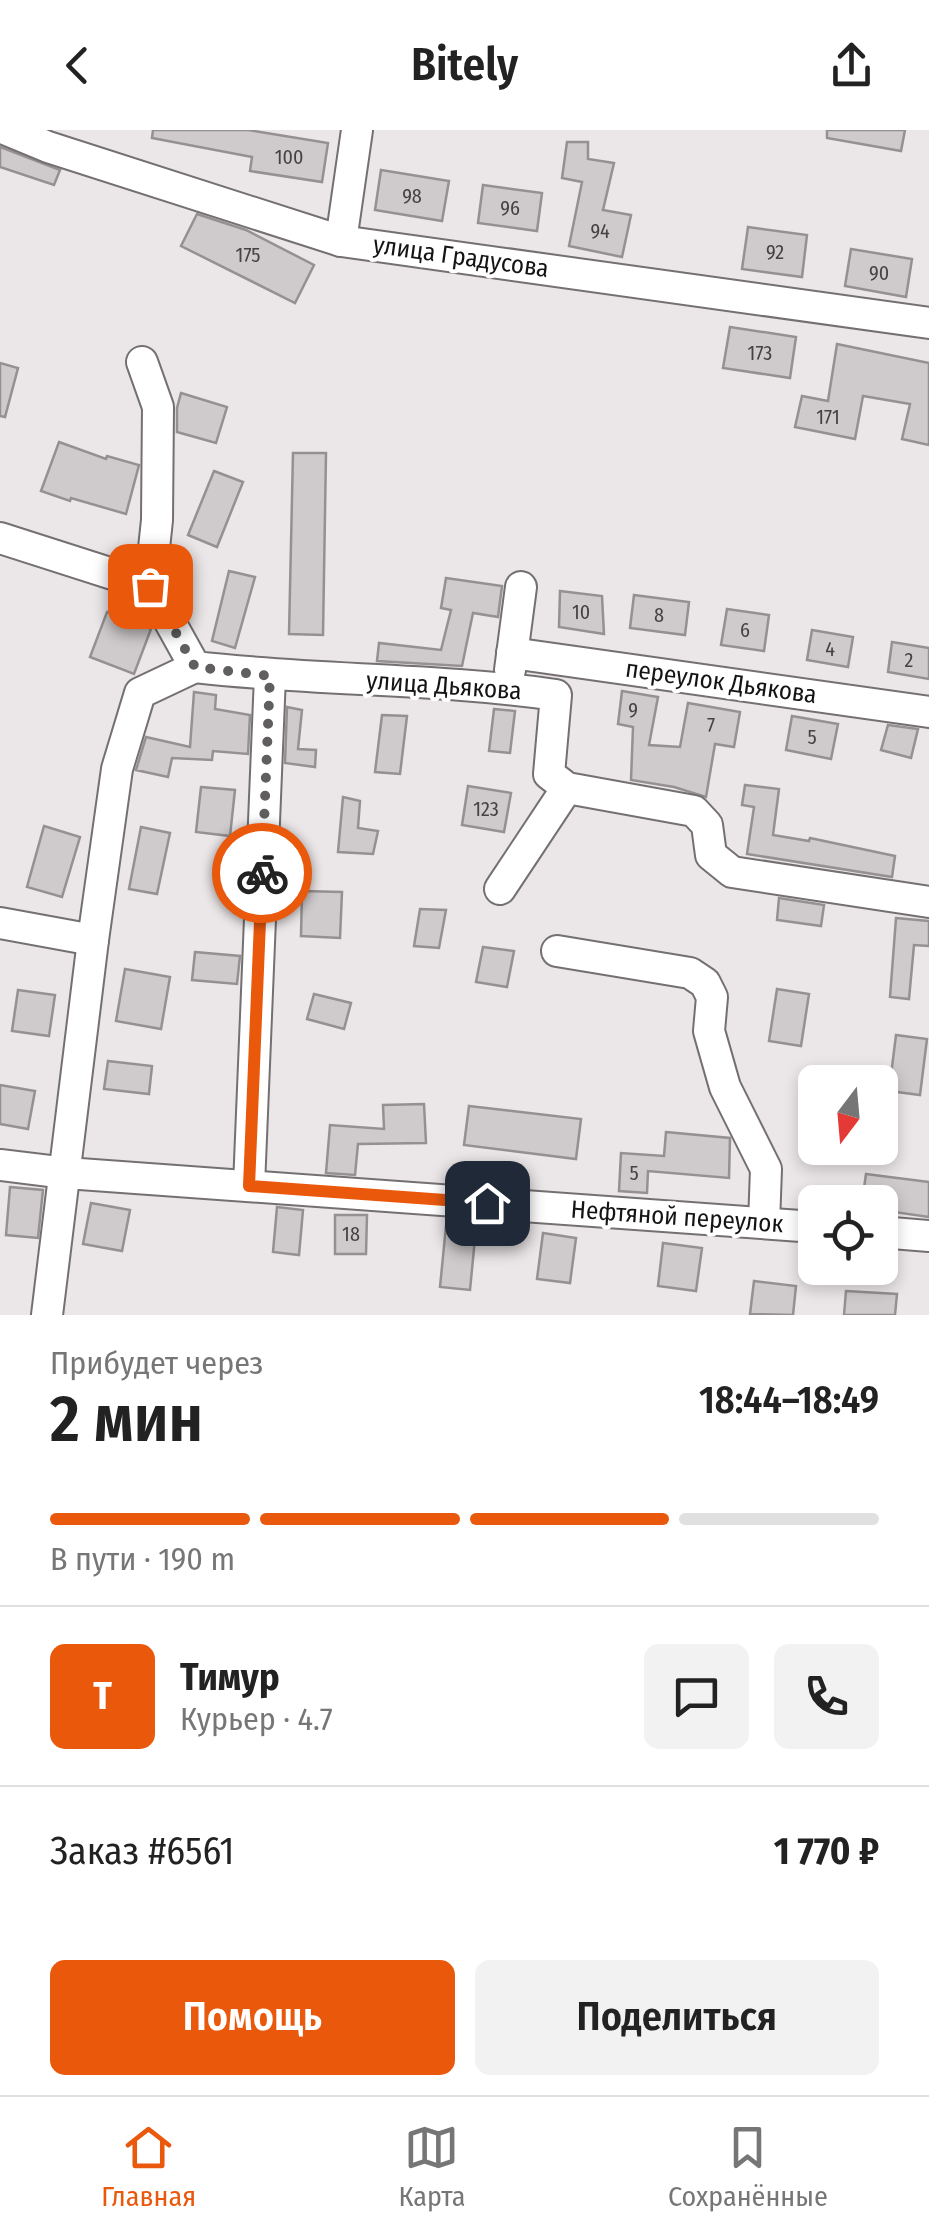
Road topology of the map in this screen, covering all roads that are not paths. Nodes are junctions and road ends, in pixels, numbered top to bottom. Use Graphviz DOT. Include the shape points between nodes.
graph roads {
  1 [pos="8,130"];
  2 [pos="356,130"];
  3 [pos="342,240"];
  4 [pos="929,324"];
  5 [pos="142,362"];
  6 [pos="0,538"];
  7 [pos="150,586"];
  8 [pos="522,587"];
  9 [pos="512,652"];
  10 [pos="195,667"];
  11 [pos="270,676"];
  12 [pos="507,688"];
  13 [pos="929,712"];
  14 [pos="567,788"];
  15 [pos="500,889"];
  16 [pos="929,902"];
  17 [pos="0,923"];
  18 [pos="93,940"];
  19 [pos="557,951"];
  20 [pos="0,1165"];
  21 [pos="66,1173"];
  22 [pos="249,1186"];
  23 [pos="764,1223"];
  24 [pos="798,1226"];
  25 [pos="898,1233"];
  26 [pos="929,1236"];
  27 [pos="47,1315"];
  1 -- 3 [label="street, улица Градусова"];
  2 -- 3 [label="street"];
  3 -- 4 [label="street, улица Градусова"];
  5 -- 7 [label="street" via="158,407"];
  6 -- 7 [label="street"];
  7 -- 10 [label="street"];
  8 -- 9 [label="street"];
  9 -- 12 [label="street"];
  9 -- 13 [label="street, переулок Дьякова"];
  10 -- 11 [label="street, улица Дьякова"];
  10 -- 18 [label="street" via="140,693 117,769"];
  11 -- 12 [label="street, улица Дьякова"];
  11 -- 22 [label="street"];
  12 -- 14 [label="street, улица Дьякова" via="556,695 550,774"];
  14 -- 15 [label="street"];
  14 -- 16 [label="street" via="694,811 708,825 711,855 732,872"];
  17 -- 18 [label="street"];
  18 -- 21 [label="street"];
  19 -- 23 [label="street" via="690,973 705,982 712,997 709,1031 725,1087 766,1169"];
  20 -- 21 [label="street, Нефтяной переулок"];
  21 -- 22 [label="street, Нефтяной переулок"];
  21 -- 27 [label="street"];
  22 -- 23 [label="street, Нефтяной переулок"];
  23 -- 24 [label="street, Нефтяной переулок"];
  25 -- 26 [label="street"];
}
